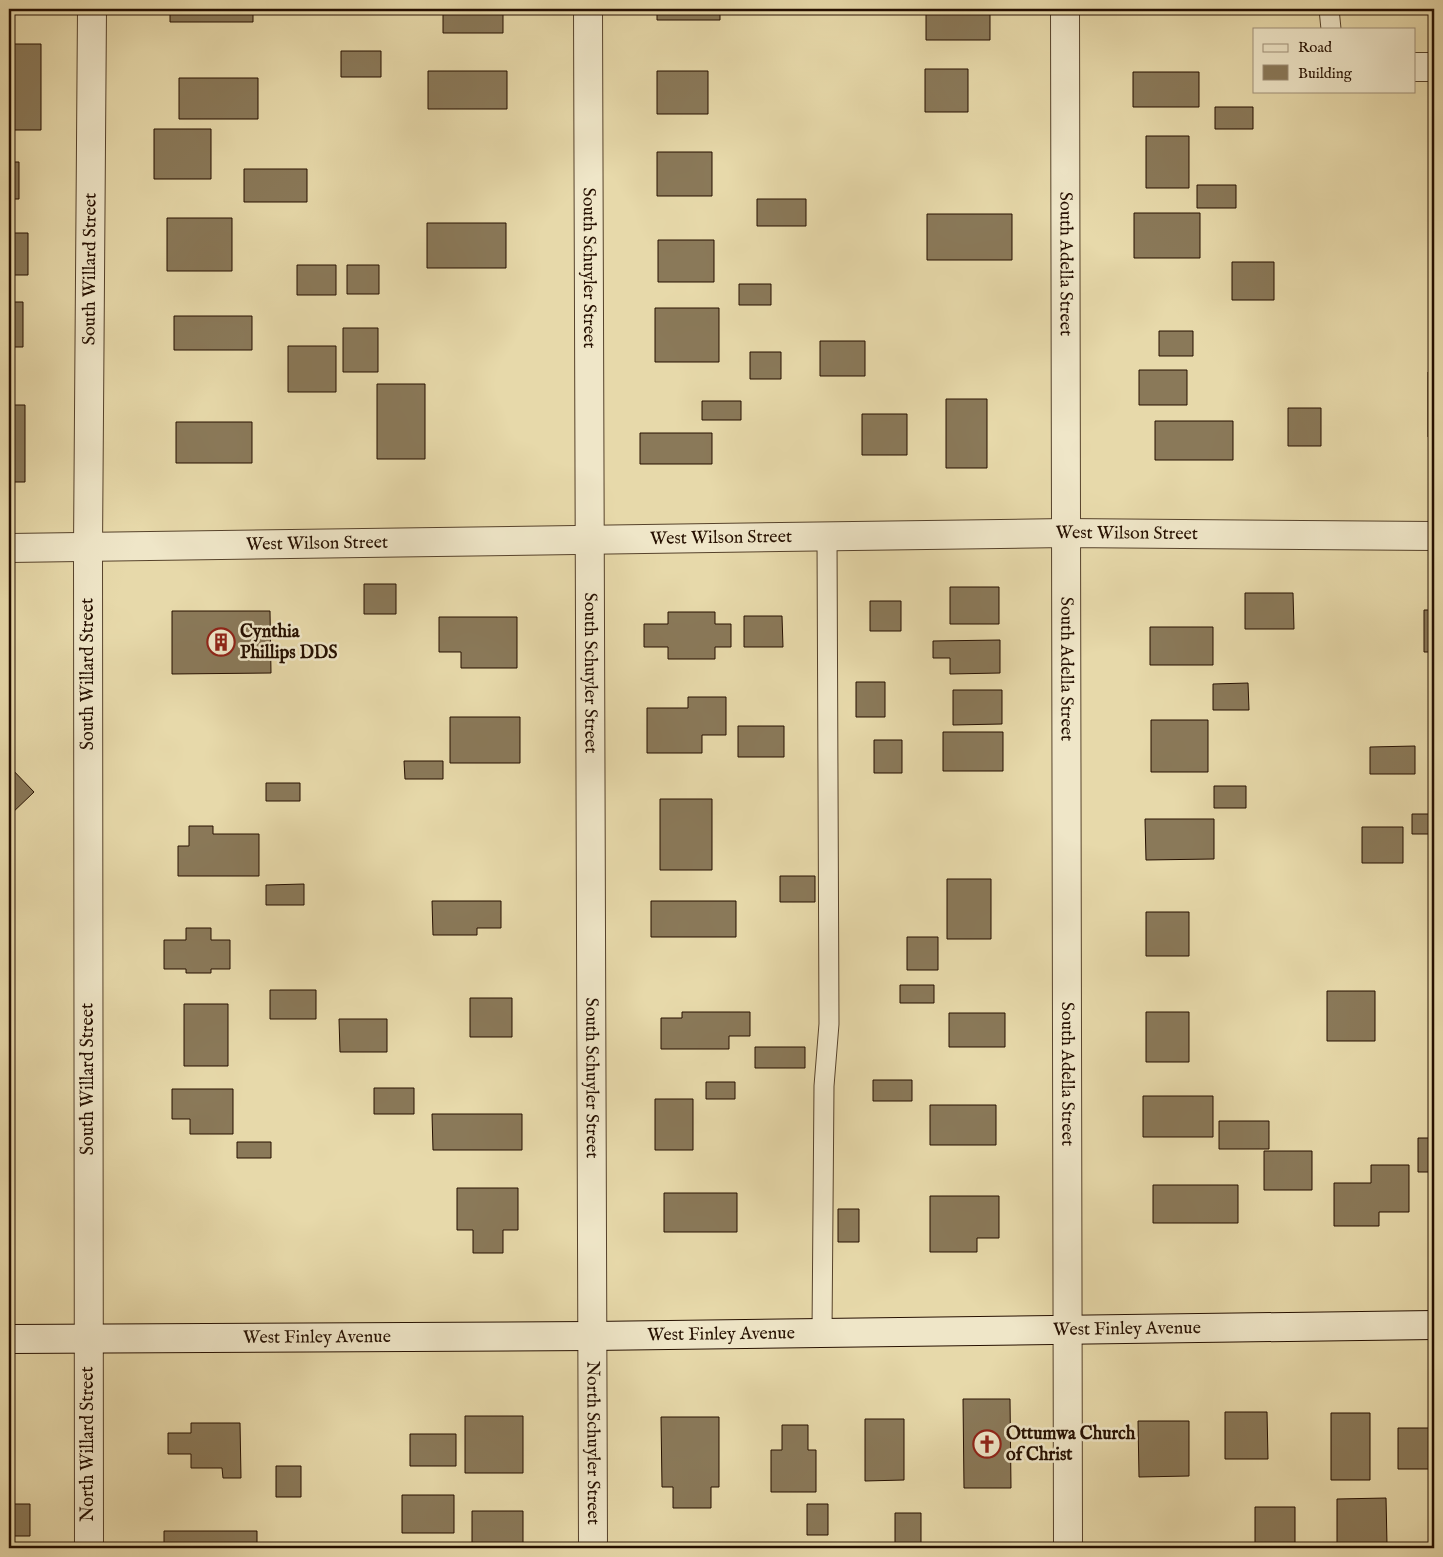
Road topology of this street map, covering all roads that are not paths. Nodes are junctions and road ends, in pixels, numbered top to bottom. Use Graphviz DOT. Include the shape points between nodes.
graph roads {
  1 [pos="92,9"];
  2 [pos="588,9"];
  3 [pos="1065,9"];
  4 [pos="1329,9"];
  5 [pos="1331,28"];
  6 [pos="1416,67"];
  7 [pos="1434,67"];
  8 [pos="1065,534"];
  9 [pos="1434,536"];
  10 [pos="827,537"];
  11 [pos="589,541"];
  12 [pos="9,548"];
  13 [pos="88,548"];
  14 [pos="1434,1326"];
  15 [pos="1066,1330"];
  16 [pos="822,1333"];
  17 [pos="592,1336"];
  18 [pos="9,1339"];
  19 [pos="88,1339"];
  20 [pos="89,1548"];
  21 [pos="593,1548"];
  22 [pos="1068,1548"];
  1 -- 13 [label="street, South Willard Street"];
  2 -- 11 [label="street, South Schuyler Street"];
  3 -- 8 [label="street, South Adella Street"];
  4 -- 5 [label="lane"];
  6 -- 7 [label="street"];
  8 -- 9 [label="street, West Wilson Street"];
  8 -- 10 [label="street, West Wilson Street"];
  8 -- 15 [label="street, South Adella Street"];
  10 -- 11 [label="street, West Wilson Street"];
  10 -- 16 [label="lane" via="830,1024 824,1086"];
  11 -- 13 [label="street, West Wilson Street"];
  11 -- 17 [label="street, South Schuyler Street"];
  12 -- 13 [label="street, West Wilson Street"];
  13 -- 19 [label="street, South Willard Street"];
  14 -- 15 [label="street, West Finley Avenue"];
  15 -- 16 [label="street, West Finley Avenue"];
  15 -- 22 [label="street, South Adella Street"];
  16 -- 17 [label="street, West Finley Avenue"];
  17 -- 19 [label="street, West Finley Avenue"];
  17 -- 21 [label="street, North Schuyler Street"];
  18 -- 19 [label="street, West Finley Avenue"];
  19 -- 20 [label="street, North Willard Street"];
}
